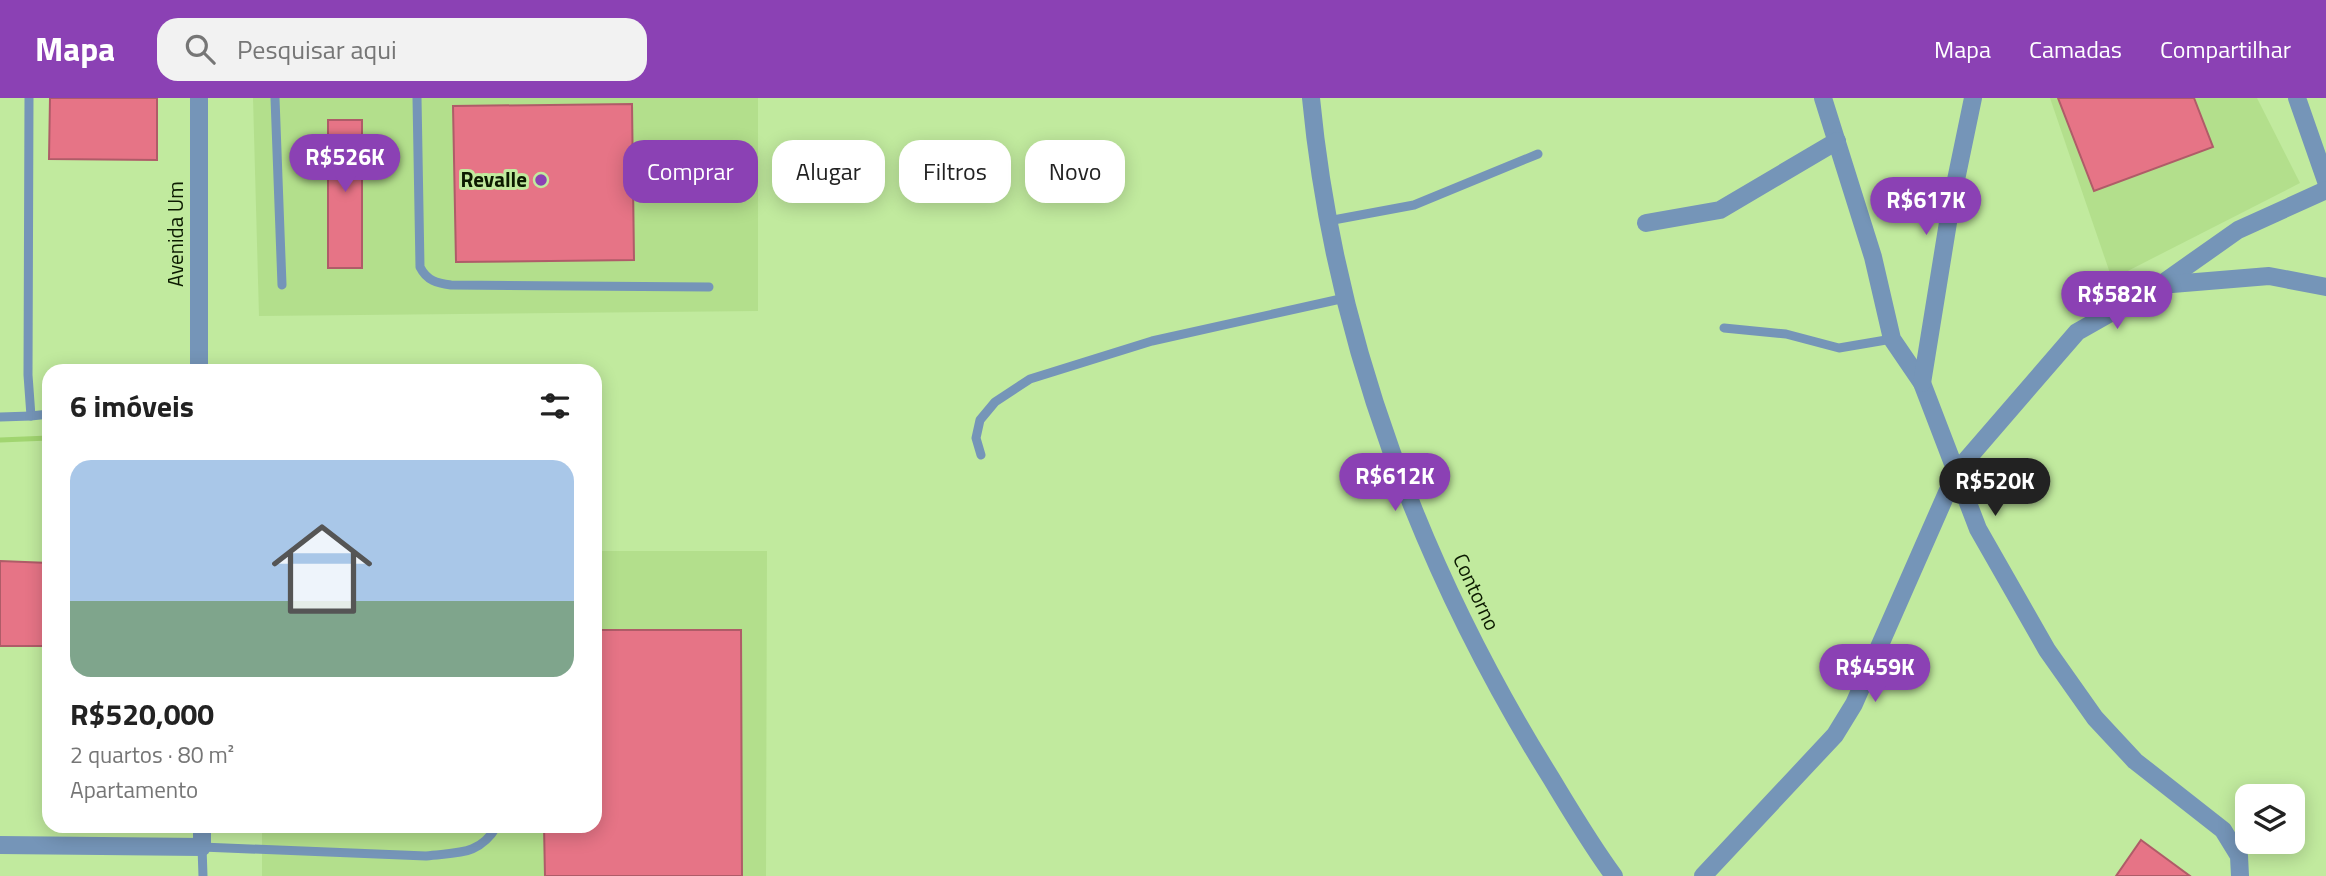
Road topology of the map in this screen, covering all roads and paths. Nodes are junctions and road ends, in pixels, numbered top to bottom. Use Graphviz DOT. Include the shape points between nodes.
graph roads {
  1 [pos="29,98"];
  2 [pos="199,98"];
  3 [pos="275,98"];
  4 [pos="417,98"];
  5 [pos="1311,98"];
  6 [pos="1824,98"];
  7 [pos="1973,98"];
  8 [pos="2297,98"];
  9 [pos="1837,141"];
  10 [pos="1538,154"];
  11 [pos="2326,181"];
  12 [pos="2326,190"];
  13 [pos="1328,221"];
  14 [pos="1646,223"];
  15 [pos="282,285"];
  16 [pos="2160,285"];
  17 [pos="709,287"];
  18 [pos="2326,287"];
  19 [pos="1345,298"];
  20 [pos="1724,328"];
  21 [pos="1892,338"];
  22 [pos="199,364"];
  23 [pos="1922,383"];
  24 [pos="42,415"];
  25 [pos="31,416"];
  26 [pos="0,417"];
  27 [pos="981,455"];
  28 [pos="1956,472"];
  29 [pos="202,833"];
  30 [pos="492,833"];
  31 [pos="0,845"];
  32 [pos="202,847"];
  33 [pos="203,876"];
  34 [pos="1614,876"];
  35 [pos="1703,876"];
  36 [pos="2240,876"];
  1 -- 25 [label="lane" via="27,375"];
  2 -- 22 [label="street, Avenida Um"];
  3 -- 15 [label="lane"];
  4 -- 17 [label="lane" via="420,267 430,281 451,285"];
  5 -- 13 [label="street, Contorno"];
  6 -- 9 [label="street"];
  7 -- 23 [label="street"];
  8 -- 11 [label="street"];
  9 -- 14 [label="street" via="1720,210"];
  9 -- 21 [label="street"];
  10 -- 13 [label="lane" via="1414,205"];
  12 -- 16 [label="street" via="2238,230"];
  13 -- 19 [label="street, Contorno"];
  16 -- 18 [label="street" via="2269,276"];
  16 -- 28 [label="street" via="2077,332"];
  19 -- 27 [label="lane" via="1152,341 1030,379 995,402 980,420 976,438"];
  19 -- 34 [label="street, Contorno" via="1378,414 1445,581 1504,700"];
  20 -- 21 [label="lane" via="1786,334 1839,348"];
  21 -- 23 [label="street"];
  23 -- 28 [label="street"];
  24 -- 25 [label="lane"];
  25 -- 26 [label="lane"];
  28 -- 35 [label="street" via="1854,704 1835,735"];
  28 -- 36 [label="street" via="1979,529 2047,650 2112,739 2166,788 2223,830 2239,856"];
  29 -- 32 [label="street"];
  30 -- 32 [label="lane" via="482,846 426,856"];
  31 -- 32 [label="street"];
  32 -- 33 [label="lane"];
}
